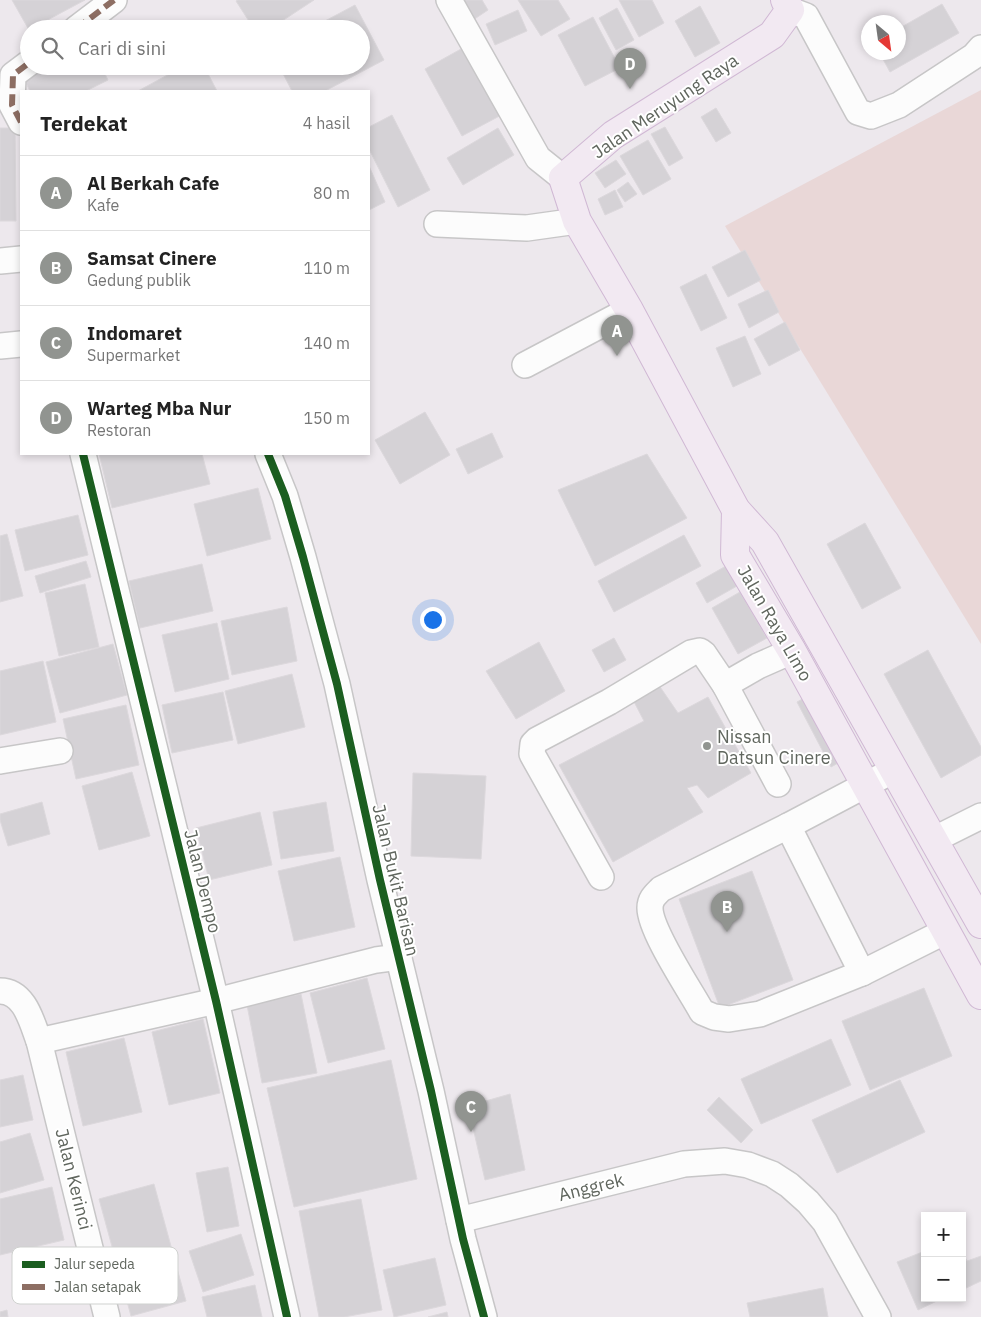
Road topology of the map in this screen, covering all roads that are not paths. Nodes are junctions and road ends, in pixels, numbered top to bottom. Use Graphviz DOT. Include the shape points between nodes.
graph roads {
  1 [pos="114,0"];
  2 [pos="449,0"];
  3 [pos="787,5"];
  4 [pos="88,20"];
  5 [pos="981,48"];
  6 [pos="20,71"];
  7 [pos="20,120"];
  8 [pos="562,178"];
  9 [pos="577,221"];
  10 [pos="437,224"];
  11 [pos="20,259"];
  12 [pos="0,261"];
  13 [pos="629,310"];
  14 [pos="20,344"];
  15 [pos="0,346"];
  16 [pos="525,365"];
  17 [pos="83,455"];
  18 [pos="268,455"];
  19 [pos="736,510"];
  20 [pos="792,651"];
  21 [pos="725,685"];
  22 [pos="60,751"];
  23 [pos="0,761"];
  24 [pos="894,770"];
  25 [pos="778,784"];
  26 [pos="867,784"];
  27 [pos="981,816"];
  28 [pos="788,826"];
  29 [pos="933,840"];
  30 [pos="602,877"];
  31 [pos="976,915"];
  32 [pos="944,927"];
  33 [pos="399,957"];
  34 [pos="862,973"];
  35 [pos="0,991"];
  36 [pos="981,995"];
  37 [pos="216,1001"];
  38 [pos="39,1041"];
  39 [pos="458,1220"];
  40 [pos="90,1247"];
  41 [pos="104,1304"];
  42 [pos="107,1317"];
  43 [pos="287,1317"];
  44 [pos="484,1317"];
  45 [pos="878,1317"];
  1 -- 4 [label="street"];
  2 -- 8 [label="street" via="538,158"];
  3 -- 5 [label="street" via="806,16 858,112 871,116 899,105 974,56"];
  3 -- 8 [label="main road, Jalan Meruyung Raya" via="772,35 613,135"];
  6 -- 7 [label="street" via="14,75 12,105"];
  8 -- 9 [label="main road"];
  9 -- 10 [label="street" via="527,228"];
  9 -- 13 [label="main road"];
  11 -- 12 [label="street"];
  13 -- 16 [label="street"];
  13 -- 19 [label="main road"];
  14 -- 15 [label="street"];
  17 -- 37 [label="street, Jalan Dempo"];
  18 -- 33 [label="street, Jalan Bukit Barisan" via="291,514 332,666"];
  19 -- 20 [label="main road, Jalan Raya Limo" via="735,555"];
  19 -- 24 [label="main road, Jalan Raya Limo" via="765,542"];
  20 -- 21 [label="street"];
  20 -- 26 [label="main road, Jalan Raya Limo"];
  21 -- 25 [label="street"];
  21 -- 30 [label="street" via="704,654 696,651 533,744 532,754"];
  22 -- 23 [label="street"];
  24 -- 26 [label="street"];
  24 -- 29 [label="main road, Jalan Raya Limo"];
  26 -- 28 [label="street"];
  26 -- 32 [label="main road, Jalan Raya Limo"];
  27 -- 29 [label="street"];
  28 -- 34 [label="street"];
  28 -- 34 [label="street" via="661,889 653,897 650,907 658,934 702,1012 714,1017 729,1019 760,1014"];
  29 -- 31 [label="main road, Jalan Raya Limo"];
  31 -- 32 [label="main road"];
  32 -- 34 [label="street"];
  32 -- 36 [label="main road, Jalan Raya Limo"];
  33 -- 37 [label="street"];
  33 -- 39 [label="street, Jalan Bukit Barisan"];
  35 -- 38 [label="street, Jalan Kerinci" via="15,996 23,1003"];
  37 -- 38 [label="street"];
  37 -- 43 [label="street, Jalan Dempo"];
  38 -- 40 [label="street, Jalan Kerinci"];
  39 -- 44 [label="street, Jalan Bukit Barisan"];
  39 -- 45 [label="street, Anggrek" via="684,1164 725,1160 748,1165 772,1174 808,1202 825,1222"];
  41 -- 42 [label="street, Jalan Kerinci"];
}
